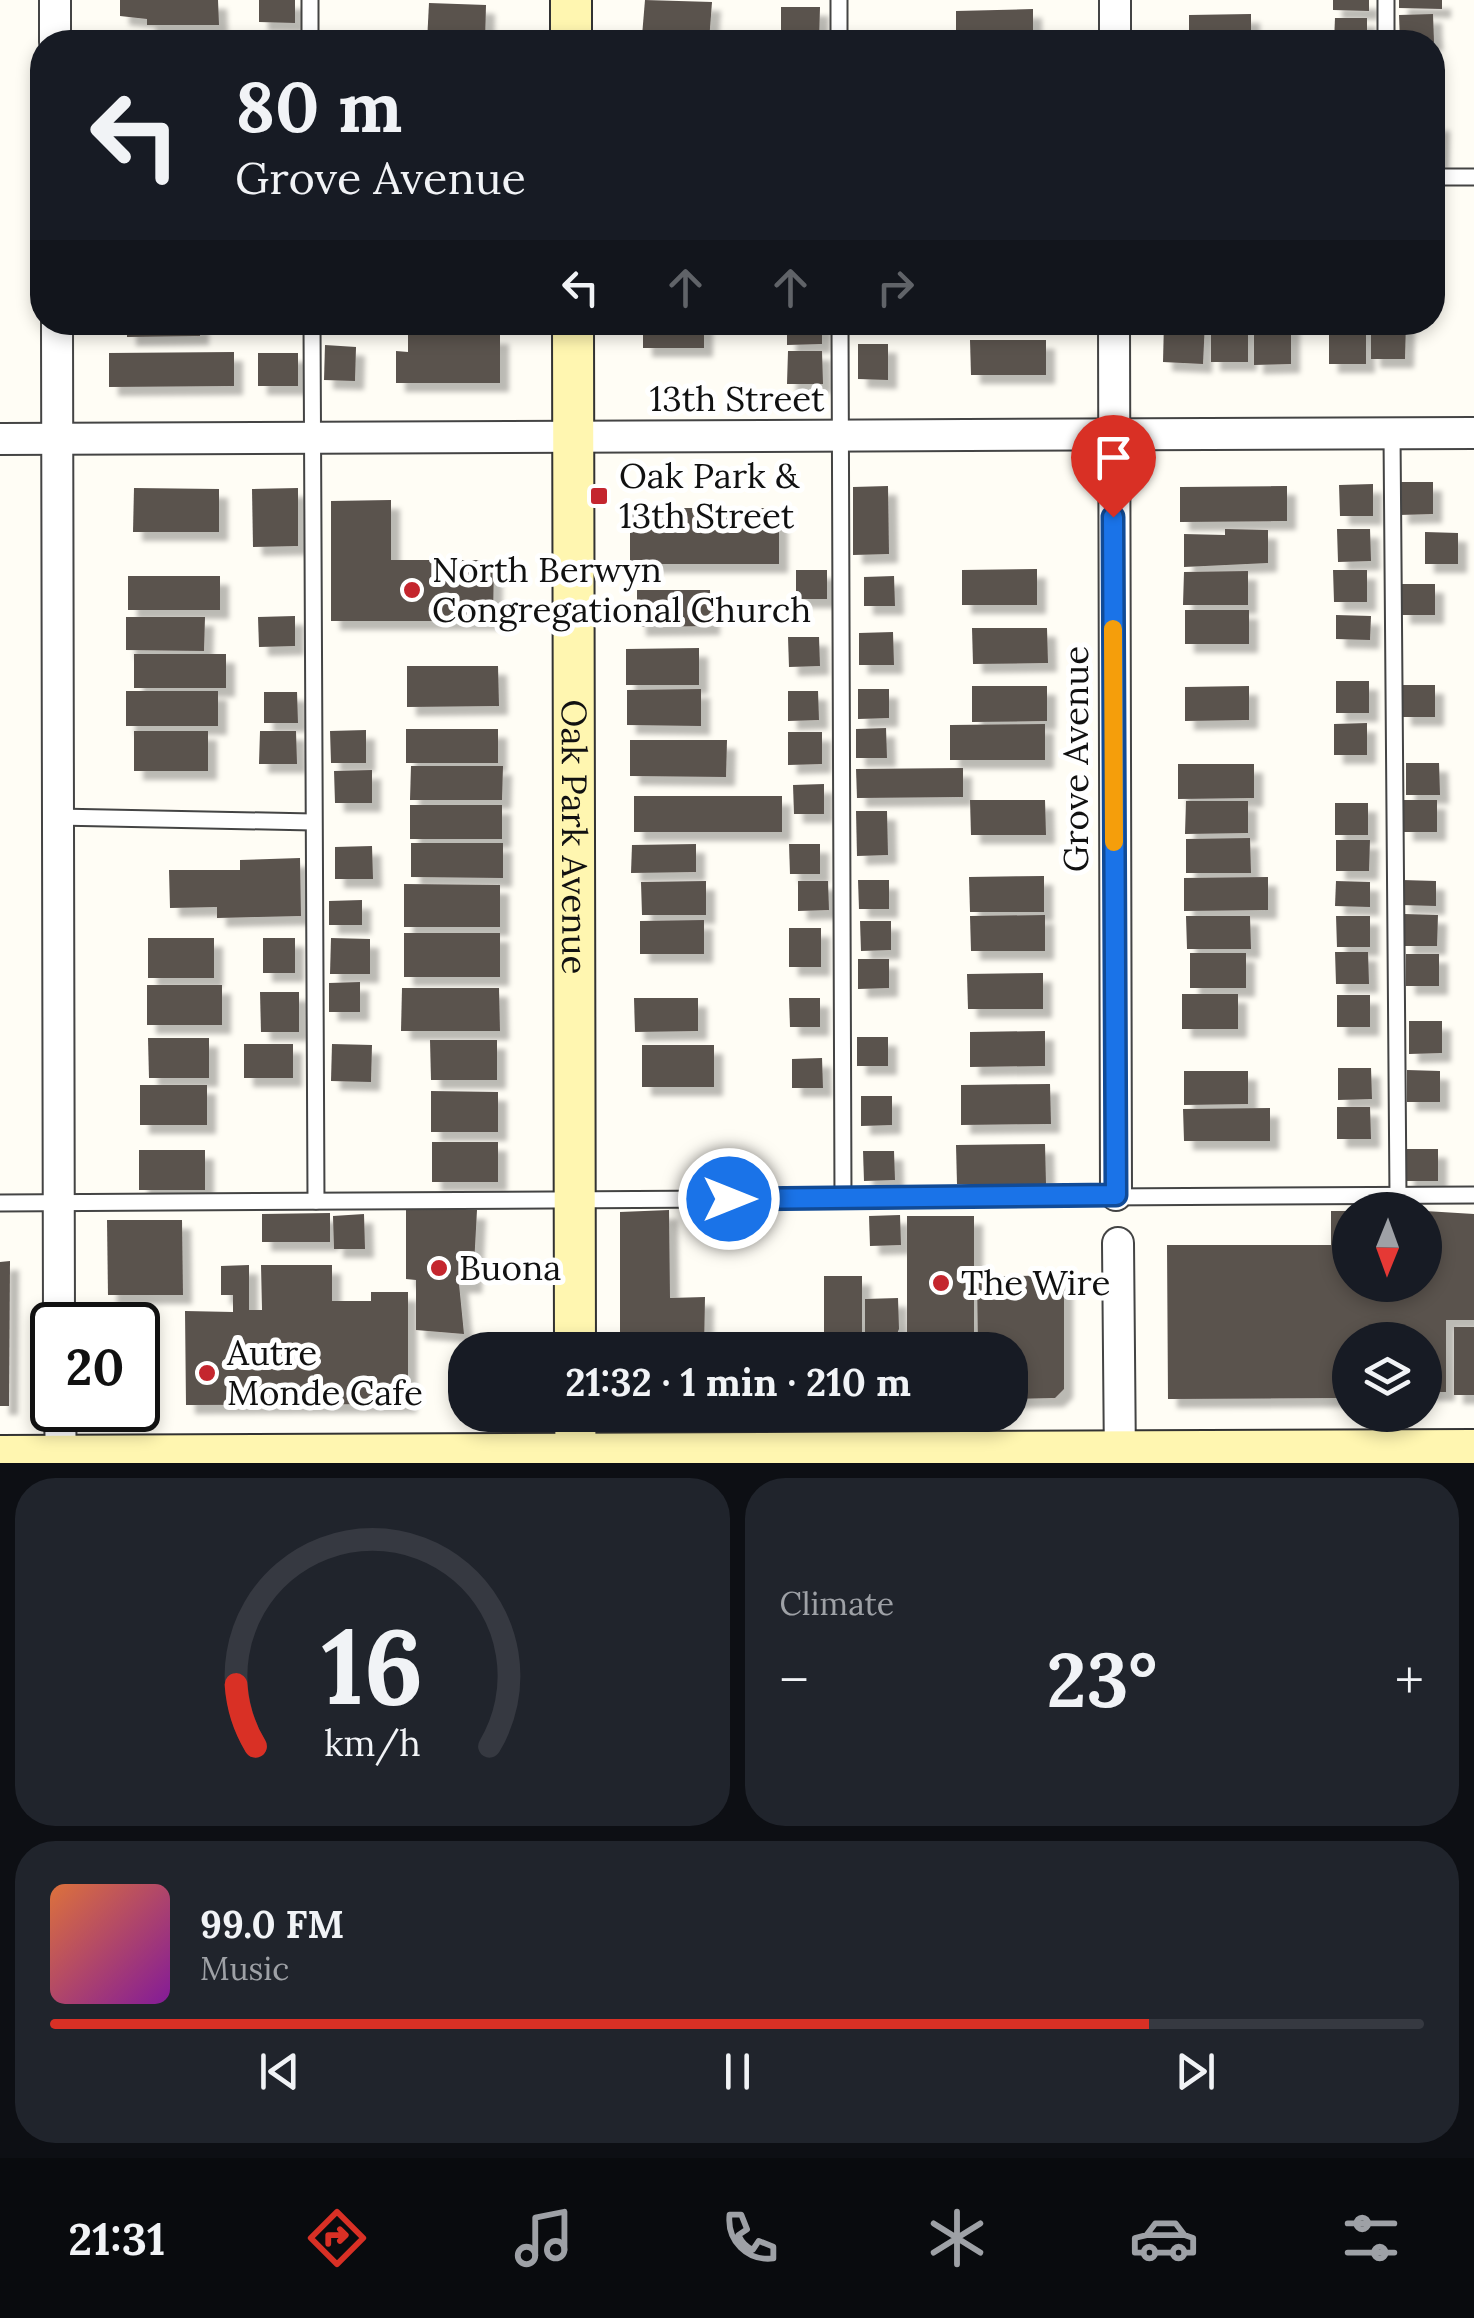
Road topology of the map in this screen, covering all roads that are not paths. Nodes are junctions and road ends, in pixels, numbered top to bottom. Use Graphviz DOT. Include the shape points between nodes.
graph roads {
  1 [pos="55,0"];
  2 [pos="310,0"];
  3 [pos="571,0"];
  4 [pos="838,0"];
  5 [pos="1115,0"];
  6 [pos="1386,0"];
  7 [pos="55,30"];
  8 [pos="310,30"];
  9 [pos="571,30"];
  10 [pos="839,30"];
  11 [pos="1115,30"];
  12 [pos="1386,30"];
  13 [pos="1445,177"];
  14 [pos="1474,177"];
  15 [pos="57,335"];
  16 [pos="312,335"];
  17 [pos="572,335"];
  18 [pos="840,335"];
  19 [pos="1114,335"];
  20 [pos="1474,433"];
  21 [pos="1112,434"];
  22 [pos="1392,434"];
  23 [pos="574,436"];
  24 [pos="840,436"];
  25 [pos="313,438"];
  26 [pos="0,439"];
  27 [pos="57,439"];
  28 [pos="56,817"];
  29 [pos="313,822"];
  30 [pos="1398,1192"];
  31 [pos="1116,1195"];
  32 [pos="1442,1195"];
  33 [pos="1474,1195"];
  34 [pos="1332,1196"];
  35 [pos="844,1199"];
  36 [pos="575,1200"];
  37 [pos="316,1201"];
  38 [pos="0,1203"];
  39 [pos="58,1203"];
  40 [pos="1118,1243"];
  41 [pos="59,1302"];
  42 [pos="575,1332"];
  43 [pos="60,1432"];
  44 [pos="576,1444"];
  45 [pos="1474,1450"];
  46 [pos="0,1456"];
  47 [pos="1120,1457"];
  48 [pos="1393,1457"];
  49 [pos="60,1459"];
  1 -- 7 [label="street"];
  2 -- 8 [label="lane"];
  3 -- 9 [label="main road"];
  4 -- 10 [label="lane"];
  5 -- 11 [label="street"];
  6 -- 12 [label="lane"];
  13 -- 14 [label="lane"];
  15 -- 27 [label="street"];
  16 -- 25 [label="lane"];
  17 -- 23 [label="main road, Oak Park Avenue"];
  18 -- 24 [label="lane"];
  19 -- 21 [label="street, Grove Avenue"];
  20 -- 22 [label="street, 13th Street"];
  21 -- 22 [label="street, 13th Street"];
  21 -- 24 [label="street, 13th Street"];
  21 -- 31 [label="street, Grove Avenue"];
  22 -- 30 [label="lane"];
  23 -- 24 [label="street, 13th Street"];
  23 -- 25 [label="street, 13th Street"];
  23 -- 36 [label="main road, Oak Park Avenue"];
  24 -- 35 [label="lane"];
  25 -- 27 [label="street, 13th Street"];
  25 -- 29 [label="lane"];
  26 -- 27 [label="street, 13th Street"];
  27 -- 28 [label="street"];
  28 -- 29 [label="lane"];
  28 -- 39 [label="street"];
  29 -- 37 [label="lane"];
  31 -- 34 [label="lane"];
  31 -- 35 [label="lane"];
  32 -- 33 [label="lane"];
  35 -- 36 [label="lane"];
  36 -- 37 [label="lane"];
  36 -- 42 [label="main road, Oak Park Avenue"];
  37 -- 39 [label="lane"];
  38 -- 39 [label="lane"];
  39 -- 41 [label="street"];
  40 -- 47 [label="street"];
  43 -- 49 [label="street"];
  44 -- 47 [label="main road"];
  44 -- 49 [label="main road"];
  45 -- 48 [label="main road"];
  46 -- 49 [label="main road"];
  47 -- 48 [label="main road"];
}
